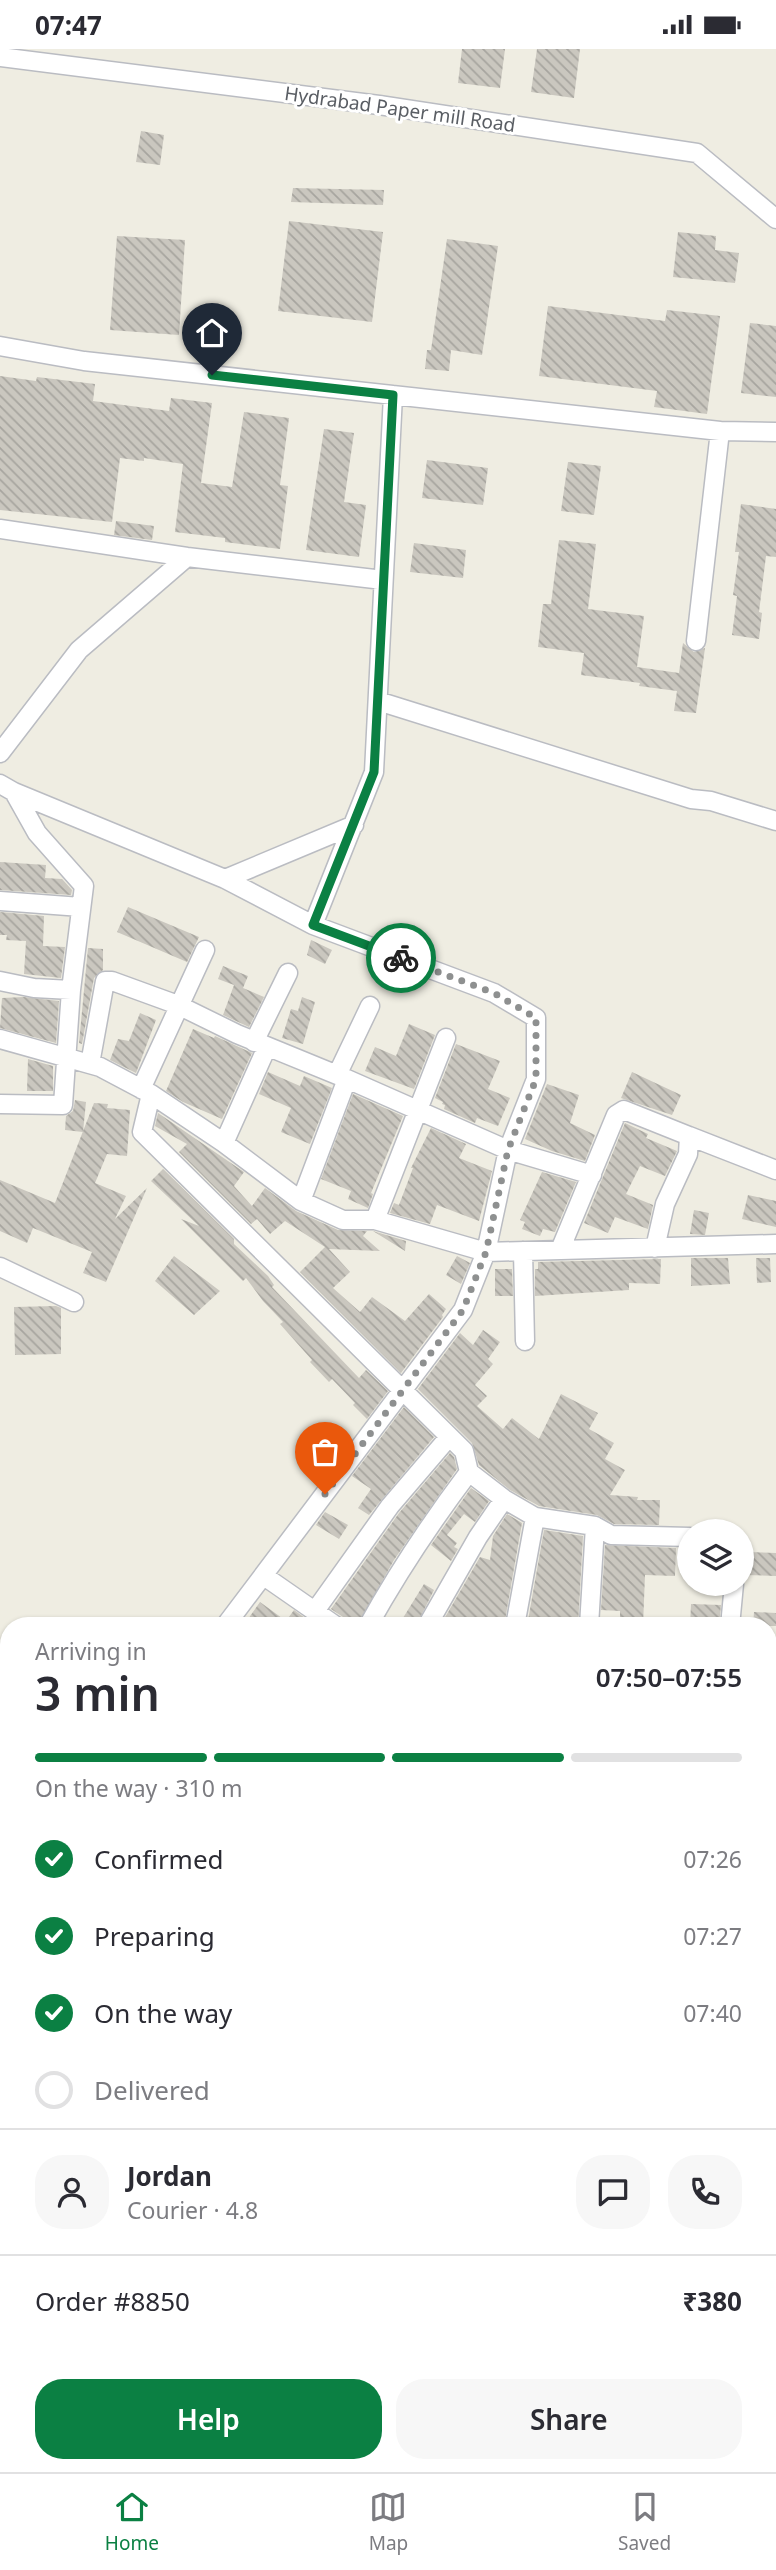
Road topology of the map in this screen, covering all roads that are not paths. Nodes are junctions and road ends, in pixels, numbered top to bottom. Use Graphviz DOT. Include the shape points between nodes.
graph roads {
  1 [pos="0,57"];
  2 [pos="776,219"];
  3 [pos="0,346"];
  4 [pos="393,395"];
  5 [pos="720,431"];
  6 [pos="776,432"];
  7 [pos="0,529"];
  8 [pos="187,557"];
  9 [pos="383,580"];
  10 [pos="696,641"];
  11 [pos="378,701"];
  12 [pos="0,753"];
  13 [pos="7,788"];
  14 [pos="776,821"];
  15 [pos="354,825"];
  16 [pos="225,879"];
  17 [pos="0,901"];
  18 [pos="81,907"];
  19 [pos="313,925"];
  20 [pos="205,950"];
  21 [pos="288,973"];
  22 [pos="0,981"];
  23 [pos="71,990"];
  24 [pos="178,1005"];
  25 [pos="370,1006"];
  26 [pos="446,1038"];
  27 [pos="0,1039"];
  28 [pos="261,1044"];
  29 [pos="67,1056"];
  30 [pos="90,1064"];
  31 [pos="342,1077"];
  32 [pos="146,1091"];
  33 [pos="0,1104"];
  34 [pos="417,1111"];
  35 [pos="689,1136"];
  36 [pos="224,1143"];
  37 [pos="508,1150"];
  38 [pos="776,1170"];
  39 [pos="592,1175"];
  40 [pos="301,1201"];
  41 [pos="375,1220"];
  42 [pos="776,1244"];
  43 [pos="655,1248"];
  44 [pos="560,1250"];
  45 [pos="523,1251"];
  46 [pos="486,1252"];
  47 [pos="0,1267"];
  48 [pos="74,1302"];
  49 [pos="525,1341"];
  50 [pos="402,1392"];
  51 [pos="449,1437"];
  52 [pos="468,1472"];
  53 [pos="504,1499"];
  54 [pos="535,1517"];
  55 [pos="595,1526"];
  56 [pos="677,1537"];
  57 [pos="264,1576"];
  58 [pos="733,1596"];
  59 [pos="315,1611"];
  60 [pos="232,1617"];
  61 [pos="323,1617"];
  62 [pos="373,1617"];
  63 [pos="432,1617"];
  64 [pos="517,1617"];
  65 [pos="590,1617"];
  66 [pos="731,1617"];
  1 -- 2 [label="street, Hydrabad Paper mill Road" via="379,104 697,153"];
  3 -- 4 [label="street" via="83,361"];
  4 -- 5 [label="street"];
  4 -- 9 [label="street"];
  5 -- 6 [label="street"];
  5 -- 10 [label="street"];
  7 -- 8 [label="street"];
  8 -- 9 [label="street"];
  8 -- 12 [label="street" via="89,639"];
  9 -- 11 [label="street"];
  11 -- 14 [label="street"];
  11 -- 15 [label="street" via="374,772"];
  13 -- 16 [label="street"];
  13 -- 18 [label="street" via="37,833 84,886"];
  15 -- 16 [label="street"];
  15 -- 19 [label="street"];
  16 -- 19 [label="street"];
  17 -- 18 [label="street"];
  18 -- 23 [label="street"];
  19 -- 37 [label="street" via="494,993 536,1018 536,1079"];
  20 -- 24 [label="street"];
  21 -- 28 [label="street"];
  22 -- 23 [label="street"];
  23 -- 29 [label="street"];
  24 -- 28 [label="street"];
  24 -- 30 [label="street" via="105,981"];
  24 -- 32 [label="street"];
  25 -- 31 [label="street"];
  26 -- 34 [label="street"];
  27 -- 29 [label="street"];
  28 -- 31 [label="street"];
  28 -- 36 [label="street"];
  29 -- 30 [label="street"];
  29 -- 33 [label="street" via="63,1105"];
  30 -- 32 [label="street"];
  31 -- 34 [label="street"];
  31 -- 40 [label="street"];
  32 -- 36 [label="street"];
  32 -- 50 [label="street" via="142,1132"];
  34 -- 37 [label="street"];
  34 -- 41 [label="street"];
  35 -- 38 [label="street"];
  35 -- 39 [label="street" via="624,1110 618,1112"];
  35 -- 43 [label="street" via="688,1154 666,1204"];
  36 -- 40 [label="street"];
  37 -- 39 [label="street"];
  37 -- 46 [label="street"];
  39 -- 44 [label="street"];
  40 -- 41 [label="street" via="343,1220"];
  41 -- 46 [label="street"];
  42 -- 43 [label="street"];
  43 -- 44 [label="street"];
  44 -- 45 [label="street"];
  45 -- 46 [label="street"];
  45 -- 49 [label="street"];
  46 -- 50 [label="street" via="463,1310"];
  47 -- 48 [label="street"];
  50 -- 51 [label="street"];
  50 -- 57 [label="street"];
  51 -- 52 [label="street" via="464,1451"];
  51 -- 59 [label="street" via="390,1506"];
  52 -- 53 [label="street"];
  52 -- 62 [label="street"];
  53 -- 54 [label="street"];
  53 -- 63 [label="street"];
  54 -- 55 [label="street"];
  54 -- 64 [label="street"];
  55 -- 56 [label="street" via="611,1535"];
  55 -- 65 [label="street"];
  57 -- 59 [label="street"];
  57 -- 60 [label="street"];
  58 -- 66 [label="street"];
  59 -- 61 [label="street"];
}
